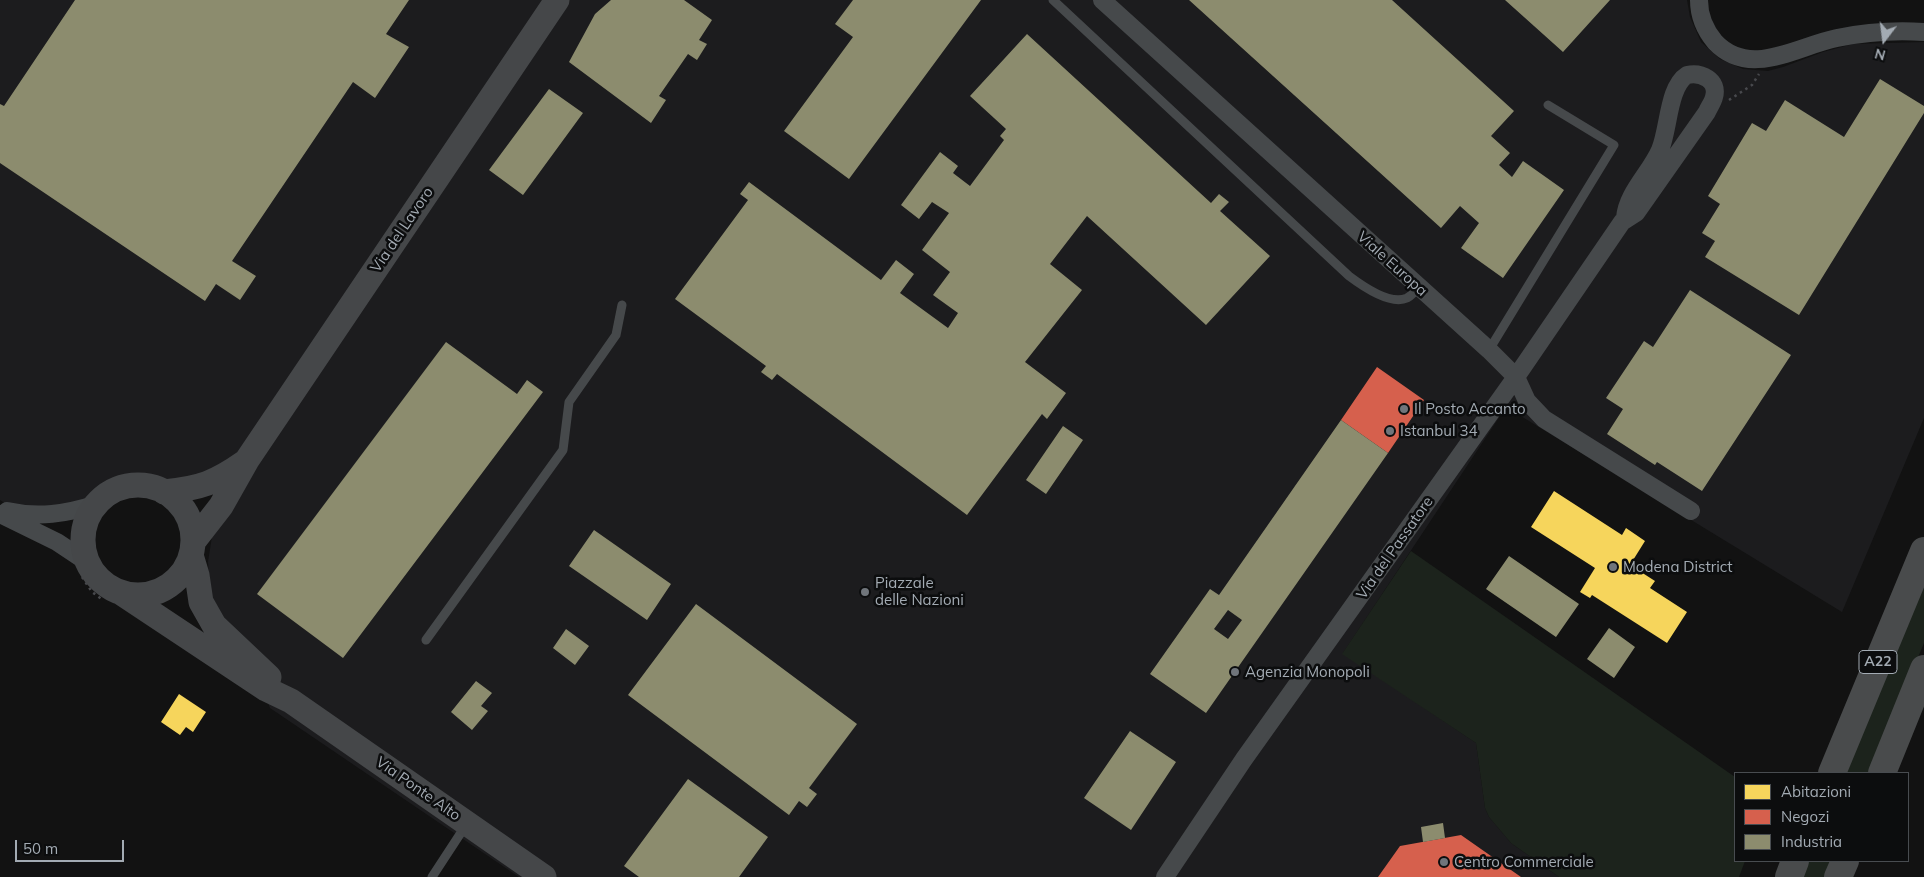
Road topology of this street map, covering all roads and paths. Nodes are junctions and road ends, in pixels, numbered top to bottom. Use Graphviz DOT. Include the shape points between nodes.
graph roads {
  1 [pos="557,0"];
  2 [pos="1053,0"];
  3 [pos="1102,0"];
  4 [pos="1699,0"];
  5 [pos="1924,32"];
  6 [pos="1548,105"];
  7 [pos="1625,218"];
  8 [pos="1419,288"];
  9 [pos="622,304"];
  10 [pos="1488,350"];
  11 [pos="1516,377"];
  12 [pos="247,460"];
  13 [pos="164,492"];
  14 [pos="97,504"];
  15 [pos="0,509"];
  16 [pos="1691,511"];
  17 [pos="0,514"];
  18 [pos="192,548"];
  19 [pos="1924,551"];
  20 [pos="87,562"];
  21 [pos="120,592"];
  22 [pos="426,640"];
  23 [pos="1924,669"];
  24 [pos="291,701"];
  25 [pos="1832,772"];
  26 [pos="1882,772"];
  27 [pos="468,823"];
  28 [pos="1795,862"];
  29 [pos="1845,862"];
  30 [pos="432,877"];
  31 [pos="544,877"];
  32 [pos="1165,877"];
  33 [pos="1789,877"];
  34 [pos="1838,877"];
  1 -- 12 [label="main road, Via del Lavoro"];
  2 -- 8 [label="lane" via="1349,276 1375,293 1393,299 1408,298"];
  3 -- 8 [label="street, Viale Europa"];
  4 -- 5 [label="street" via="1704,24 1717,43 1732,54 1750,59 1770,59 1851,35"];
  6 -- 10 [label="lane" via="1614,146"];
  7 -- 7 [label="street, Via del Passatore" via="1636,213 1707,112 1715,96 1712,82 1707,77 1694,73 1677,84 1661,149 1626,205"];
  7 -- 11 [label="street, Via del Passatore"];
  8 -- 10 [label="street, Viale Europa"];
  9 -- 22 [label="lane" via="616,335 569,402 563,450"];
  10 -- 11 [label="street, Viale Europa"];
  11 -- 16 [label="street, Viale Europa" via="1527,401 1551,425"];
  11 -- 32 [label="street, Via del Passatore" via="1244,759"];
  12 -- 13 [label="main road, Via del Lavoro" via="220,480"];
  12 -- 18 [label="main road, Via del Lavoro"];
  13 -- 14 [label="main road, Via del Lavoro" via="150,487 128,487 108,494"];
  13 -- 18 [label="main road" via="186,513 191,527"];
  14 -- 15 [label="street" via="75,511 36,516"];
  14 -- 20 [label="main road, Via del Lavoro" via="83,532"];
  17 -- 20 [label="street" via="57,542"];
  18 -- 21 [label="main road, Via del Lavoro" via="183,571 171,584 155,592 137,595"];
  18 -- 24 [label="main road, Via Ponte Alto" via="201,602 214,625"];
  19 -- 25 [label="highway, A22"];
  20 -- 21 [label="main road, Via del Lavoro" via="95,575"];
  21 -- 24 [label="main road, Via Ponte Alto" via="266,689"];
  23 -- 26 [label="highway"];
  24 -- 27 [label="main road, Via Ponte Alto"];
  27 -- 30 [label="lane"];
  27 -- 31 [label="main road, Via Ponte Alto"];
  28 -- 33 [label="highway"];
  29 -- 34 [label="highway"];
}
